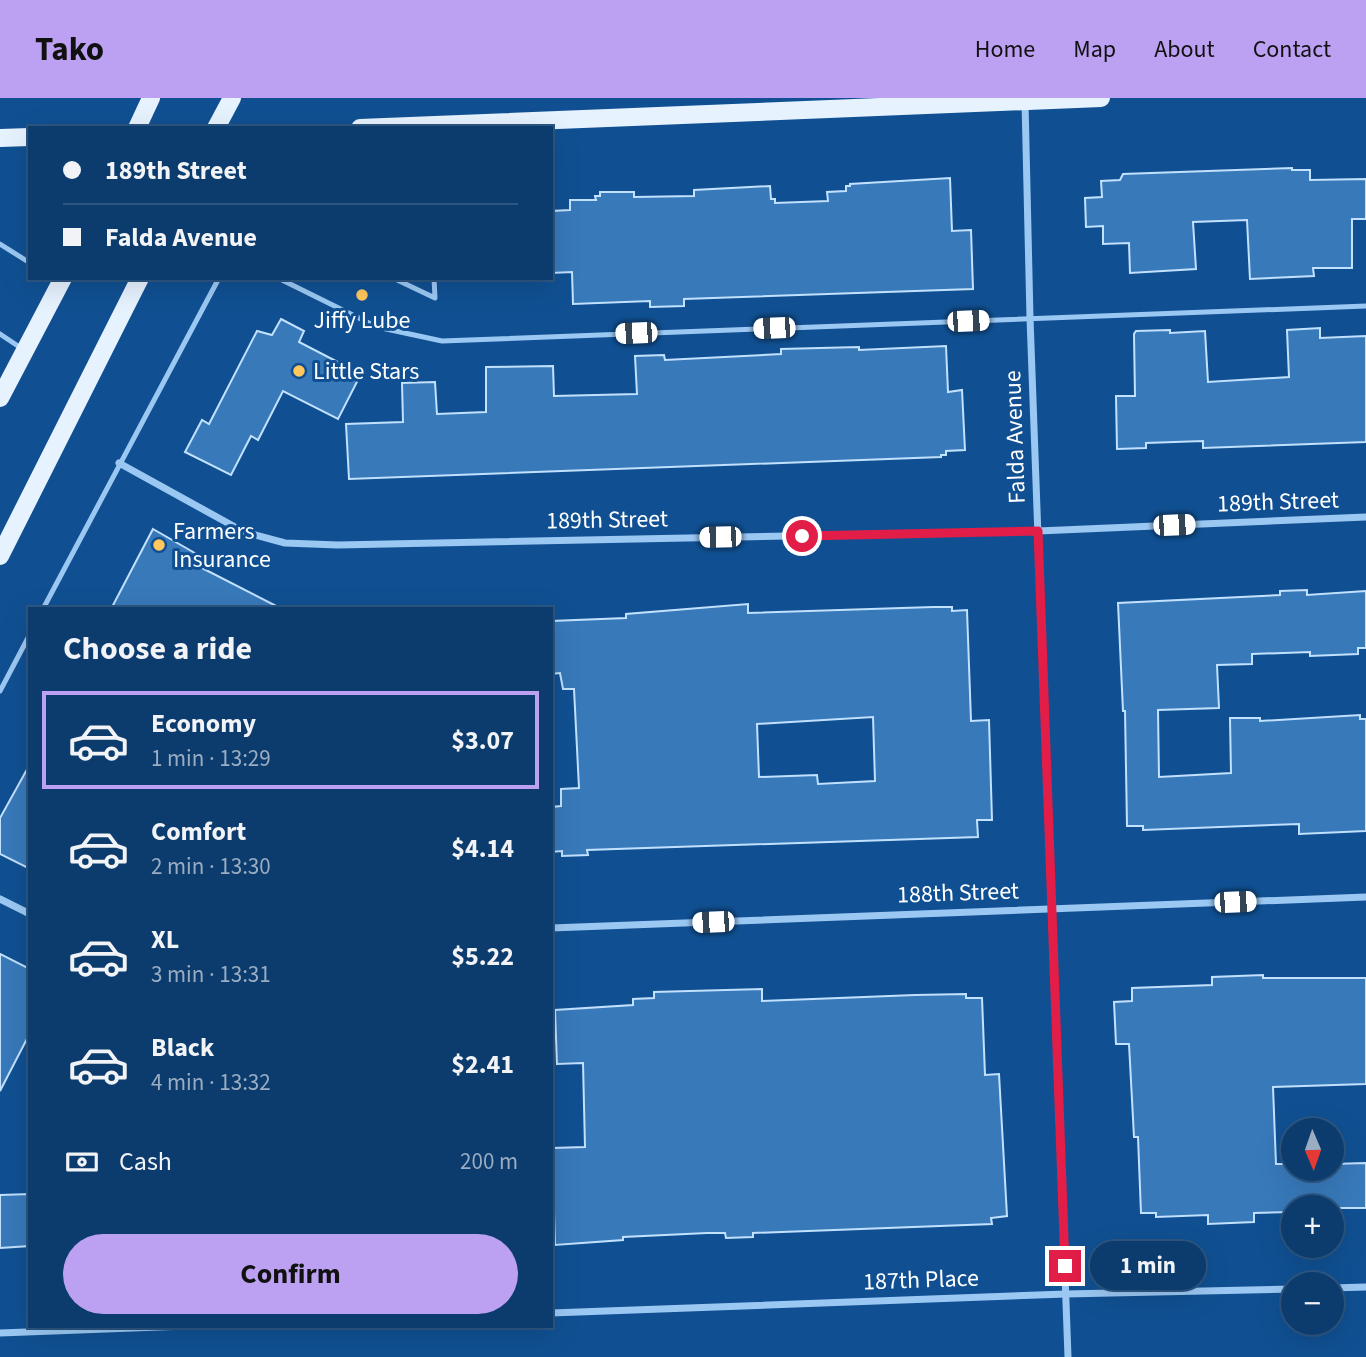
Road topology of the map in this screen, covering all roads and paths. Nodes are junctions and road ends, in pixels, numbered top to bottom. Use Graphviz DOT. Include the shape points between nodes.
graph roads {
  1 [pos="151,98"];
  2 [pos="232,98"];
  3 [pos="1101,98"];
  4 [pos="1025,102"];
  5 [pos="138,126"];
  6 [pos="217,126"];
  7 [pos="426,126"];
  8 [pos="28,137"];
  9 [pos="0,138"];
  10 [pos="0,244"];
  11 [pos="28,262"];
  12 [pos="59,280"];
  13 [pos="140,280"];
  14 [pos="218,280"];
  15 [pos="282,280"];
  16 [pos="397,280"];
  17 [pos="434,280"];
  18 [pos="1366,306"];
  19 [pos="1030,318"];
  20 [pos="0,334"];
  21 [pos="24,350"];
  22 [pos="0,398"];
  23 [pos="120,463"];
  24 [pos="1366,517"];
  25 [pos="1038,531"];
  26 [pos="0,556"];
  27 [pos="44,607"];
  28 [pos="28,638"];
  29 [pos="0,691"];
  30 [pos="1366,897"];
  31 [pos="0,899"];
  32 [pos="1052,908"];
  33 [pos="28,913"];
  34 [pos="553,928"];
  35 [pos="1366,1287"];
  36 [pos="1344,1288"];
  37 [pos="1281,1289"];
  38 [pos="1066,1294"];
  39 [pos="553,1313"];
  40 [pos="133,1328"];
  41 [pos="0,1333"];
  42 [pos="1068,1357"];
  1 -- 5 [label="main road"];
  2 -- 6 [label="main road"];
  3 -- 4 [label="main road"];
  4 -- 7 [label="main road"];
  4 -- 19 [label="street, Falda Avenue"];
  8 -- 9 [label="main road"];
  10 -- 11 [label="lane"];
  12 -- 21 [label="main road"];
  13 -- 26 [label="main road"];
  14 -- 23 [label="lane"];
  15 -- 19 [label="lane" via="377,327 442,341"];
  16 -- 17 [label="lane" via="435,298"];
  18 -- 19 [label="lane"];
  19 -- 25 [label="street, Falda Avenue"];
  20 -- 21 [label="lane"];
  21 -- 22 [label="main road"];
  23 -- 25 [label="street, 189th Street" via="244,532 285,543"];
  23 -- 27 [label="lane"];
  24 -- 25 [label="street, 189th Street"];
  25 -- 32 [label="street, Falda Avenue"];
  28 -- 29 [label="lane"];
  30 -- 32 [label="street, 188th Street"];
  31 -- 33 [label="street"];
  32 -- 34 [label="street, 188th Street"];
  32 -- 38 [label="street, Falda Avenue"];
  35 -- 36 [label="street"];
  37 -- 38 [label="street, 187th Place"];
  38 -- 39 [label="street, 187th Place"];
  38 -- 42 [label="street, Falda Avenue"];
  40 -- 41 [label="street"];
}
